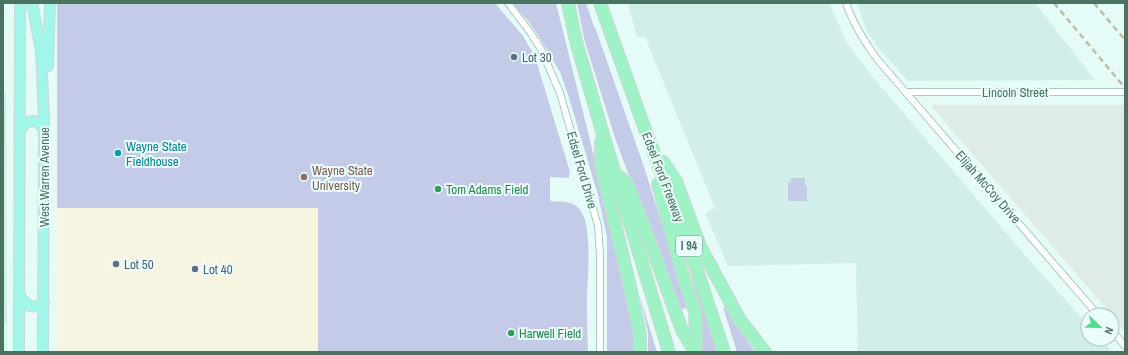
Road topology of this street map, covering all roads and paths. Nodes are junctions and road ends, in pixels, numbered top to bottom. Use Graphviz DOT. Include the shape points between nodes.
graph roads {
  1 [pos="20,3"];
  2 [pos="32,3"];
  3 [pos="50,3"];
  4 [pos="508,3"];
  5 [pos="568,3"];
  6 [pos="600,3"];
  7 [pos="846,3"];
  8 [pos="906,92"];
  9 [pos="1125,92"];
  10 [pos="44,119"];
  11 [pos="642,121"];
  12 [pos="20,130"];
  13 [pos="44,130"];
  14 [pos="602,131"];
  15 [pos="650,142"];
  16 [pos="615,173"];
  17 [pos="20,296"];
  18 [pos="44,302"];
  19 [pos="1091,307"];
  20 [pos="19,352"];
  21 [pos="43,352"];
  22 [pos="600,352"];
  23 [pos="640,352"];
  24 [pos="669,352"];
  25 [pos="695,352"];
  26 [pos="724,352"];
  27 [pos="765,352"];
  1 -- 12 [label="main road, West Warren Avenue"];
  2 -- 10 [label="main road, West Warren Avenue" via="41,50"];
  3 -- 10 [label="main road"];
  4 -- 22 [label="street, Edsel Ford Drive" via="541,49 560,93 598,226"];
  5 -- 14 [label="highway" via="576,41"];
  6 -- 11 [label="highway, Edsel Ford Freeway / I 94"];
  7 -- 8 [label="street, Elijah McCoy Drive" via="859,34"];
  8 -- 9 [label="street, Lincoln Street"];
  8 -- 19 [label="street, Elijah McCoy Drive"];
  10 -- 13 [label="main road, West Warren Avenue"];
  11 -- 15 [label="highway, Edsel Ford Freeway / I 94"];
  11 -- 25 [label="highway" via="695,312"];
  12 -- 13 [label="main road" via="26,123 33,121 39,123"];
  12 -- 17 [label="main road, West Warren Avenue"];
  13 -- 18 [label="main road, West Warren Avenue"];
  14 -- 16 [label="highway"];
  14 -- 23 [label="highway" via="601,164 632,291 640,334"];
  15 -- 26 [label="highway, Edsel Ford Freeway / I 94" via="692,255"];
  15 -- 27 [label="highway" via="676,181 700,246 740,320"];
  16 -- 24 [label="highway"];
  16 -- 25 [label="highway, bridge" via="626,182 682,330"];
  17 -- 18 [label="main road" via="30,306"];
  17 -- 20 [label="main road, West Warren Avenue"];
  18 -- 21 [label="main road, West Warren Avenue"];
}
